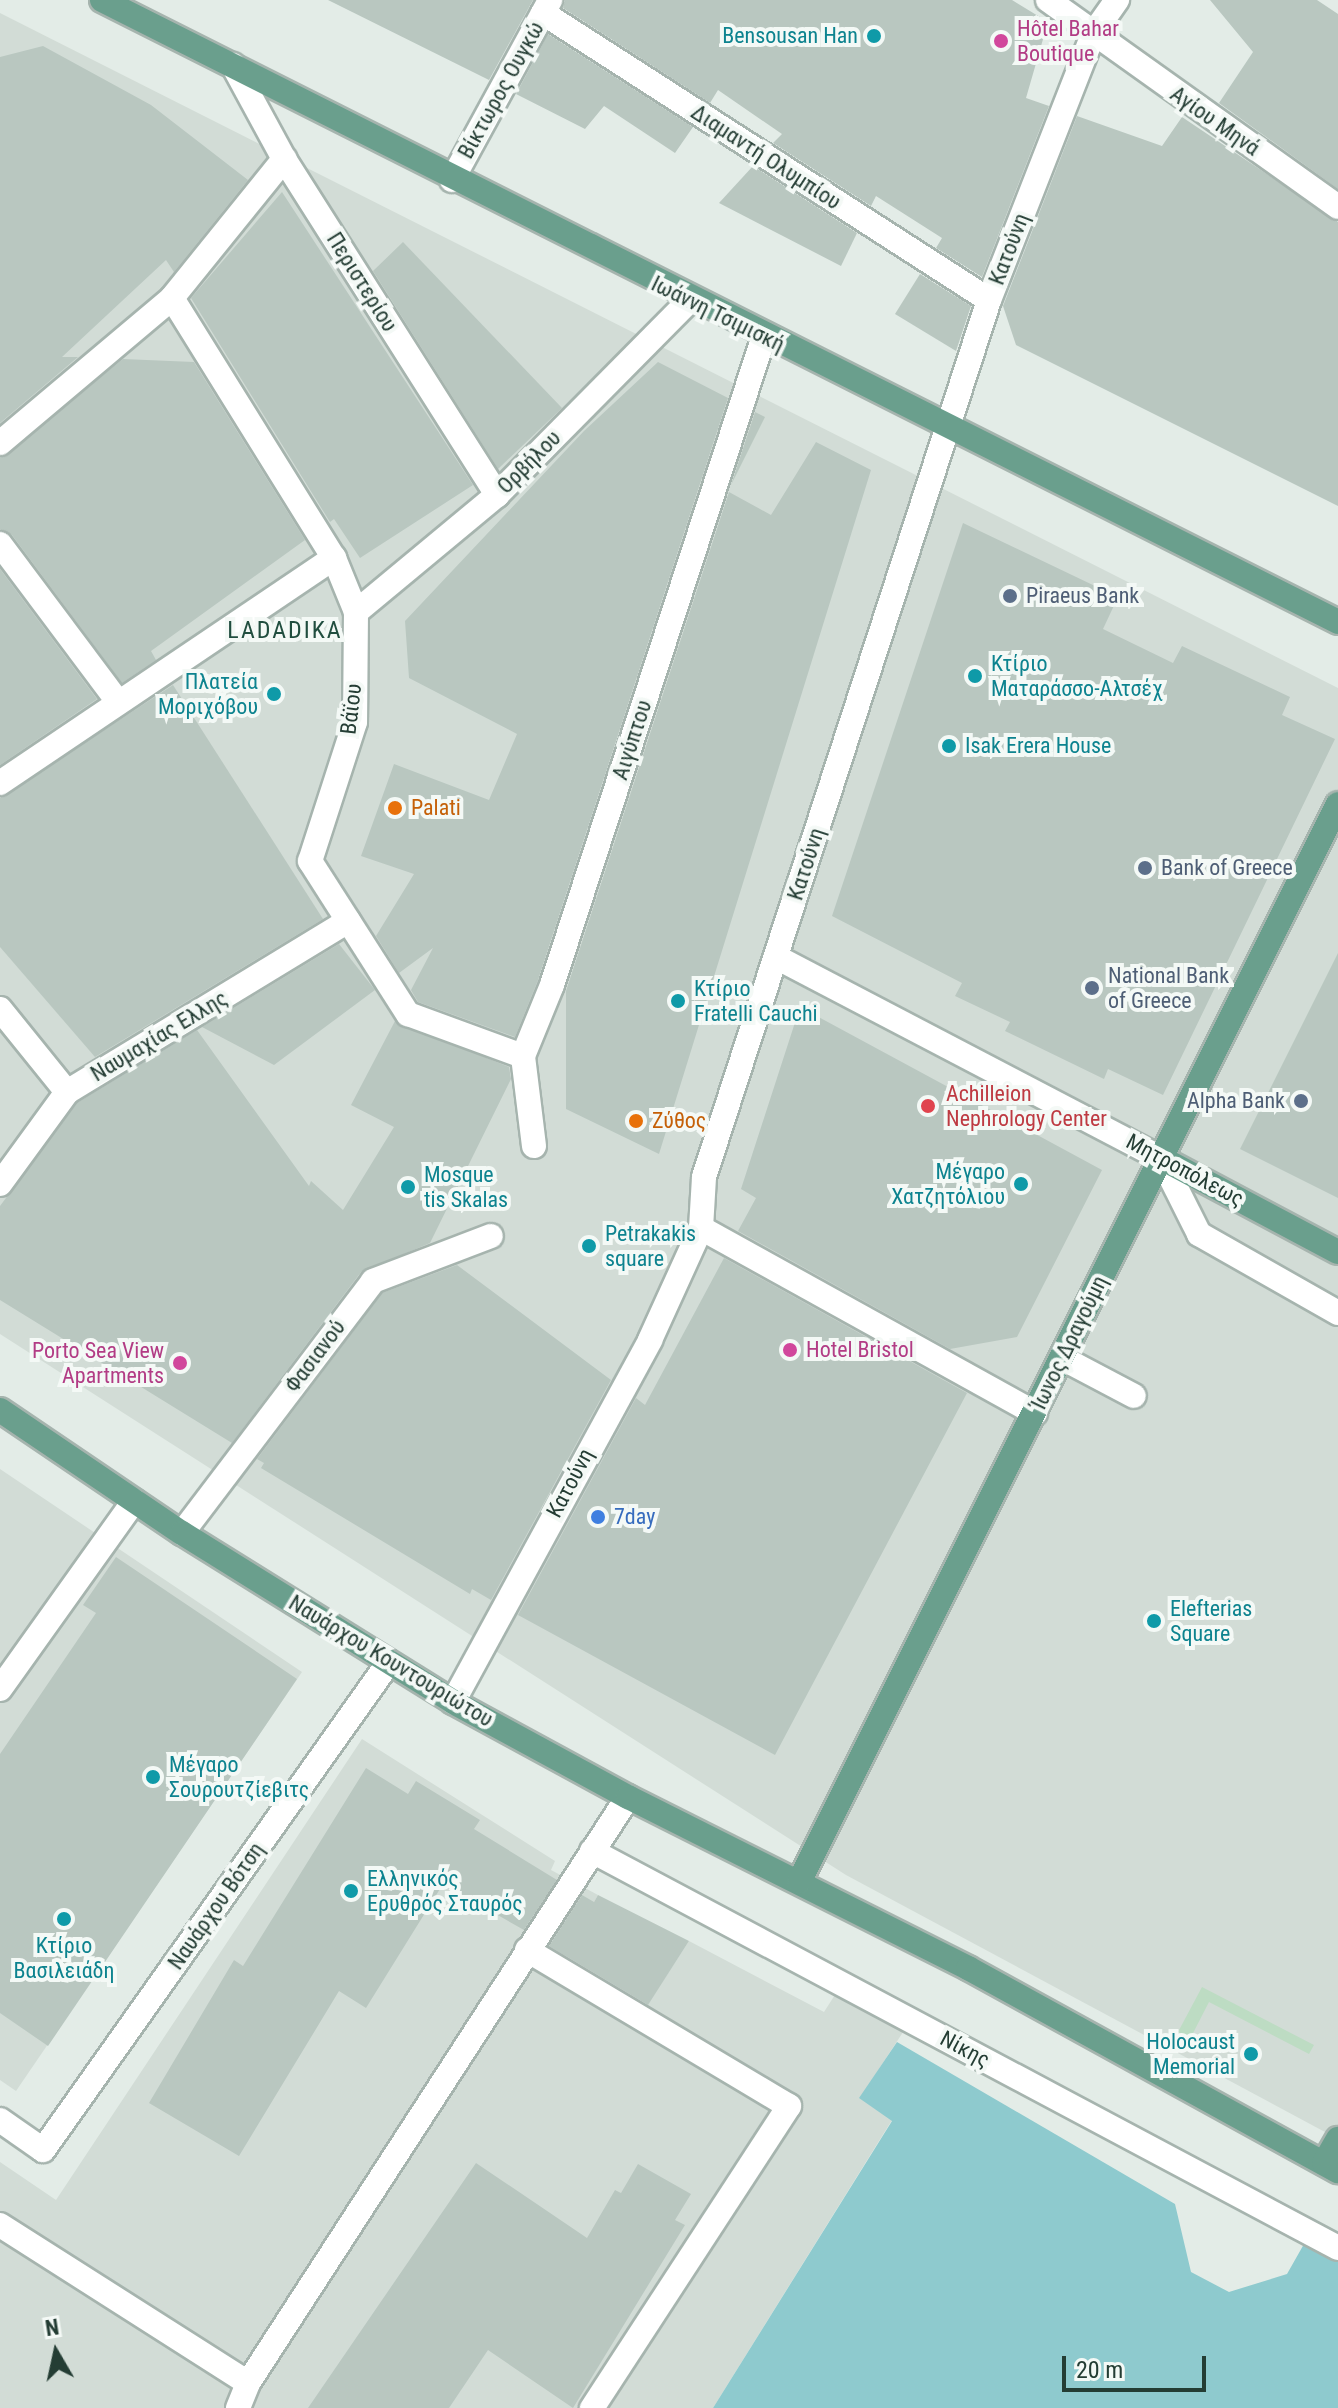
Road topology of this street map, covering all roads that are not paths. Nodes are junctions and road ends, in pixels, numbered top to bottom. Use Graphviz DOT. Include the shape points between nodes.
graph roads {
  1 [pos="102,0"];
  2 [pos="1048,0"];
  3 [pos="1117,0"];
  4 [pos="547,6"];
  5 [pos="1093,34"];
  6 [pos="233,65"];
  7 [pos="284,159"];
  8 [pos="452,180"];
  9 [pos="1338,207"];
  10 [pos="172,298"];
  11 [pos="690,300"];
  12 [pos="989,300"];
  13 [pos="764,336"];
  14 [pos="948,428"];
  15 [pos="0,443"];
  16 [pos="497,495"];
  17 [pos="0,544"];
  18 [pos="334,558"];
  19 [pos="356,612"];
  20 [pos="1338,622"];
  21 [pos="118,702"];
  22 [pos="0,783"];
  23 [pos="1338,804"];
  24 [pos="348,921"];
  25 [pos="776,957"];
  26 [pos="0,1009"];
  27 [pos="523,1056"];
  28 [pos="67,1092"];
  29 [pos="534,1146"];
  30 [pos="1161,1158"];
  31 [pos="0,1184"];
  32 [pos="701,1228"];
  33 [pos="491,1236"];
  34 [pos="1338,1252"];
  35 [pos="1338,1313"];
  36 [pos="1062,1358"];
  37 [pos="1134,1396"];
  38 [pos="0,1410"];
  39 [pos="1035,1413"];
  40 [pos="134,1501"];
  41 [pos="182,1533"];
  42 [pos="389,1662"];
  43 [pos="0,1689"];
  44 [pos="453,1702"];
  45 [pos="628,1797"];
  46 [pos="592,1851"];
  47 [pos="799,1882"];
  48 [pos="527,1950"];
  49 [pos="0,2120"];
  50 [pos="1338,2139"];
  51 [pos="1331,2167"];
  52 [pos="0,2225"];
  53 [pos="1338,2248"];
  54 [pos="248,2383"];
  55 [pos="238,2408"];
  56 [pos="592,2408"];
  1 -- 6 [label="main road, Ιωάννη Τσιμισκή"];
  2 -- 5 [label="street, Αγίου Μηνά"];
  3 -- 5 [label="street, Κατούνη"];
  4 -- 8 [label="street, Βίκτωρος Ουγκώ"];
  4 -- 12 [label="street, Διαμαντή Ολυμπίου"];
  5 -- 9 [label="street, Αγίου Μηνά"];
  5 -- 12 [label="street, Κατούνη"];
  6 -- 7 [label="street, Περιστερίου"];
  6 -- 8 [label="main road, Ιωάννη Τσιμισκή"];
  7 -- 10 [label="street"];
  7 -- 16 [label="street, Περιστερίου"];
  8 -- 11 [label="main road, Ιωάννη Τσιμισκή"];
  10 -- 15 [label="street"];
  10 -- 18 [label="street, Βάϊου"];
  11 -- 13 [label="main road, Ιωάννη Τσιμισκή"];
  11 -- 16 [label="street, Ορβήλου"];
  12 -- 14 [label="street, Κατούνη"];
  13 -- 14 [label="main road, Ιωάννη Τσιμισκή"];
  13 -- 27 [label="street, Αιγύπτου" via="552,985"];
  14 -- 20 [label="main road, Ιωάννη Τσιμισκή"];
  14 -- 25 [label="street, Κατούνη"];
  16 -- 19 [label="street, Ορβήλου"];
  17 -- 21 [label="street"];
  18 -- 19 [label="street, Βάϊου"];
  18 -- 21 [label="street"];
  19 -- 24 [label="street, Βάϊου" via="355,722 310,861"];
  21 -- 22 [label="street"];
  23 -- 30 [label="main road, Ίωνος Δραγούμη"];
  24 -- 27 [label="street, Βάϊου" via="408,1014"];
  24 -- 28 [label="street, Ναυμαχίας Ελλης"];
  25 -- 30 [label="street, Μητροπόλεως"];
  25 -- 32 [label="street, Κατούνη" via="704,1177"];
  26 -- 28 [label="street"];
  27 -- 29 [label="street, Αιγύπτου"];
  28 -- 31 [label="street, Ναυμαχίας Ελλης"];
  30 -- 34 [label="main road, Μητροπόλεως"];
  30 -- 35 [label="street" via="1199,1234"];
  30 -- 36 [label="main road, Ίωνος Δραγούμη"];
  32 -- 39 [label="street"];
  32 -- 44 [label="street, Κατούνη" via="650,1340"];
  33 -- 41 [label="street, Φασιανού" via="373,1281"];
  36 -- 37 [label="street"];
  36 -- 39 [label="main road, Ίωνος Δραγούμη"];
  38 -- 40 [label="main road, Ναυάρχου Κουντουριώτου"];
  39 -- 47 [label="main road, Ίωνος Δραγούμη"];
  40 -- 41 [label="main road, Ναυάρχου Κουντουριώτου"];
  40 -- 43 [label="street"];
  41 -- 42 [label="main road, Ναυάρχου Κουντουριώτου"];
  42 -- 44 [label="main road, Ναυάρχου Κουντουριώτου"];
  42 -- 49 [label="street, Ναυάρχου Βότση" via="43,2150"];
  44 -- 45 [label="main road, Ναυάρχου Κουντουριώτου"];
  45 -- 46 [label="street"];
  45 -- 47 [label="main road, Ναυάρχου Κουντουριώτου"];
  46 -- 48 [label="street"];
  46 -- 53 [label="street, Νίκης"];
  47 -- 51 [label="main road"];
  48 -- 54 [label="street"];
  48 -- 56 [label="street" via="789,2106"];
  50 -- 51 [label="main road"];
  52 -- 54 [label="street"];
  54 -- 55 [label="street"];
}
